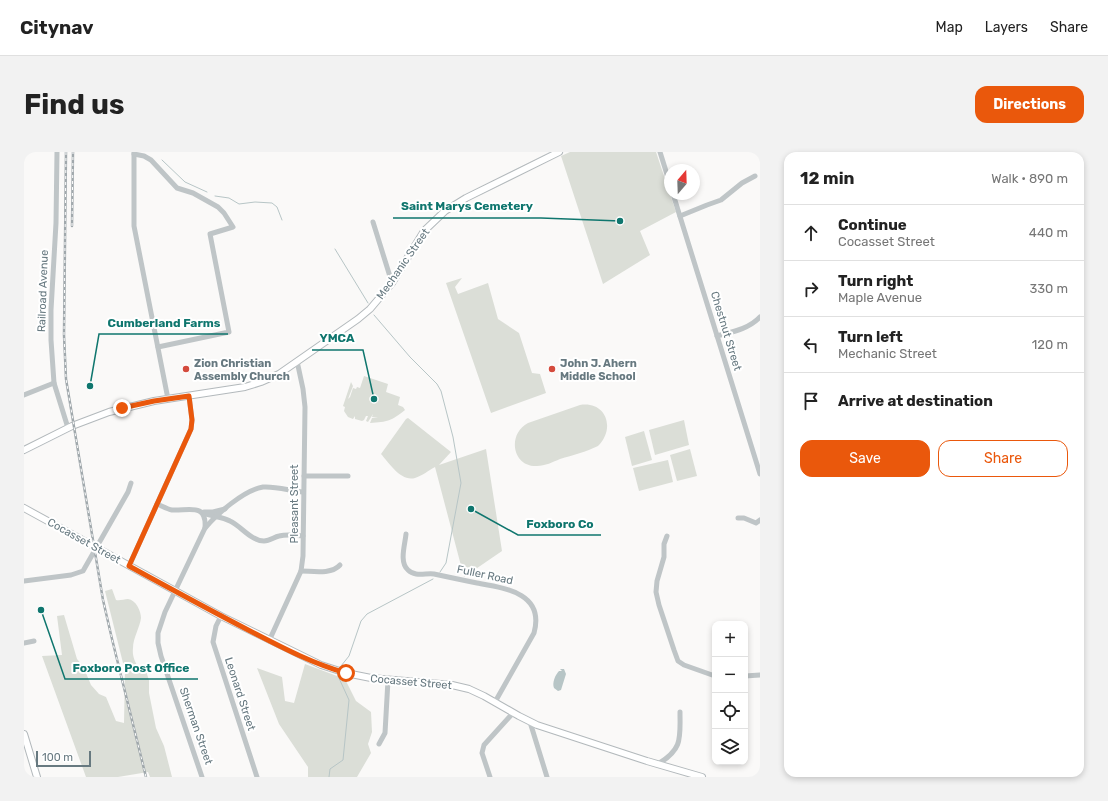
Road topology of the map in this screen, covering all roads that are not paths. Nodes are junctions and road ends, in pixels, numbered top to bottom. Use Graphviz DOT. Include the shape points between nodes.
graph roads {
  1 [pos="57,152"];
  2 [pos="560,152"];
  3 [pos="660,152"];
  4 [pos="134,153"];
  5 [pos="664,165"];
  6 [pos="755,176"];
  7 [pos="675,200"];
  8 [pos="680,216"];
  9 [pos="373,222"];
  10 [pos="392,283"];
  11 [pos="760,317"];
  12 [pos="717,336"];
  13 [pos="158,347"];
  14 [pos="297,361"];
  15 [pos="54,383"];
  16 [pos="24,395"];
  17 [pos="189,396"];
  18 [pos="168,399"];
  19 [pos="68,428"];
  20 [pos="24,450"];
  21 [pos="760,474"];
  22 [pos="304,476"];
  23 [pos="348,476"];
  24 [pos="131,483"];
  25 [pos="303,492"];
  26 [pos="157,504"];
  27 [pos="24,508"];
  28 [pos="227,508"];
  29 [pos="201,512"];
  30 [pos="216,518"];
  31 [pos="738,518"];
  32 [pos="760,520"];
  33 [pos="205,528"];
  34 [pos="406,534"];
  35 [pos="304,536"];
  36 [pos="667,536"];
  37 [pos="96,548"];
  38 [pos="340,565"];
  39 [pos="129,566"];
  40 [pos="300,571"];
  41 [pos="24,581"];
  42 [pos="175,591"];
  43 [pos="221,616"];
  44 [pos="269,640"];
  45 [pos="34,641"];
  46 [pos="24,643"];
  47 [pos="712,675"];
  48 [pos="760,675"];
  49 [pos="748,676"];
  50 [pos="388,680"];
  51 [pos="495,702"];
  52 [pos="680,712"];
  53 [pos="513,713"];
  54 [pos="530,722"];
  55 [pos="24,734"];
  56 [pos="379,744"];
  57 [pos="658,764"];
  58 [pos="37,777"];
  59 [pos="202,777"];
  60 [pos="258,777"];
  61 [pos="490,777"];
  62 [pos="547,777"];
  63 [pos="702,777"];
  1 -- 15 [label="street, Railroad Avenue" via="51,310"];
  2 -- 10 [label="main road, Mechanic Street" via="445,211 424,231"];
  3 -- 5 [label="street"];
  4 -- 13 [label="street" via="134,224"];
  4 -- 13 [label="street" via="151,160 179,189 193,192 218,207 233,227 210,234 229,332"];
  6 -- 8 [label="street" via="721,200"];
  7 -- 8 [label="street, Chestnut Street"];
  8 -- 12 [label="street, Chestnut Street"];
  9 -- 10 [label="street"];
  10 -- 14 [label="main road, Mechanic Street" via="364,314"];
  11 -- 12 [label="street" via="741,330"];
  12 -- 21 [label="street, Chestnut Street"];
  13 -- 18 [label="street"];
  14 -- 17 [label="main road, Mechanic Street" via="279,374 253,385"];
  14 -- 22 [label="street, Pleasant Street" via="304,398"];
  15 -- 16 [label="street"];
  15 -- 19 [label="street, Railroad Avenue"];
  17 -- 18 [label="main road, Mechanic Street"];
  17 -- 26 [label="street" via="191,429"];
  18 -- 19 [label="main road, Mechanic Street" via="109,412"];
  19 -- 20 [label="main road, Mechanic Street"];
  22 -- 23 [label="street"];
  22 -- 25 [label="street, Pleasant Street"];
  24 -- 37 [label="street"];
  25 -- 28 [label="street" via="263,487 247,494"];
  25 -- 35 [label="street, Pleasant Street"];
  26 -- 29 [label="street" via="173,510 195,508"];
  26 -- 39 [label="street"];
  27 -- 37 [label="main road, Cocasset Street"];
  28 -- 29 [label="street"];
  28 -- 30 [label="street"];
  29 -- 30 [label="street"];
  29 -- 33 [label="street" via="205,519"];
  30 -- 33 [label="street"];
  30 -- 35 [label="street" via="230,521 260,540 285,535"];
  31 -- 32 [label="street" via="756,523"];
  33 -- 42 [label="street, Sherman Street"];
  34 -- 51 [label="street, Fuller Road" via="403,562 413,573 433,574 508,589 523,596 531,605 536,622 534,633"];
  35 -- 40 [label="street, Pleasant Street" via="304,556"];
  36 -- 47 [label="street" via="657,581 659,605 678,661"];
  37 -- 39 [label="main road, Cocasset Street"];
  37 -- 41 [label="street" via="83,571 78,574"];
  38 -- 40 [label="street" via="330,571"];
  39 -- 42 [label="main road, Cocasset Street"];
  40 -- 44 [label="street, Pleasant Street"];
  42 -- 43 [label="main road, Cocasset Street"];
  42 -- 59 [label="street, Sherman Street" via="158,633 158,643"];
  43 -- 44 [label="main road, Cocasset Street"];
  43 -- 60 [label="street, Leonard Street" via="213,642"];
  44 -- 50 [label="main road, Cocasset Street" via="337,670"];
  45 -- 46 [label="street"];
  48 -- 49 [label="street"];
  50 -- 51 [label="main road, Cocasset Street" via="461,686"];
  50 -- 56 [label="street" via="385,733"];
  51 -- 53 [label="main road, Cocasset Street"];
  52 -- 57 [label="street" via="680,742 672,754"];
  53 -- 54 [label="main road, Cocasset Street"];
  53 -- 61 [label="street" via="484,745 482,754"];
  54 -- 57 [label="main road, Cocasset Street"];
  54 -- 62 [label="street"];
  55 -- 58 [label="main road"];
  57 -- 63 [label="main road, Cocasset Street"];
}
